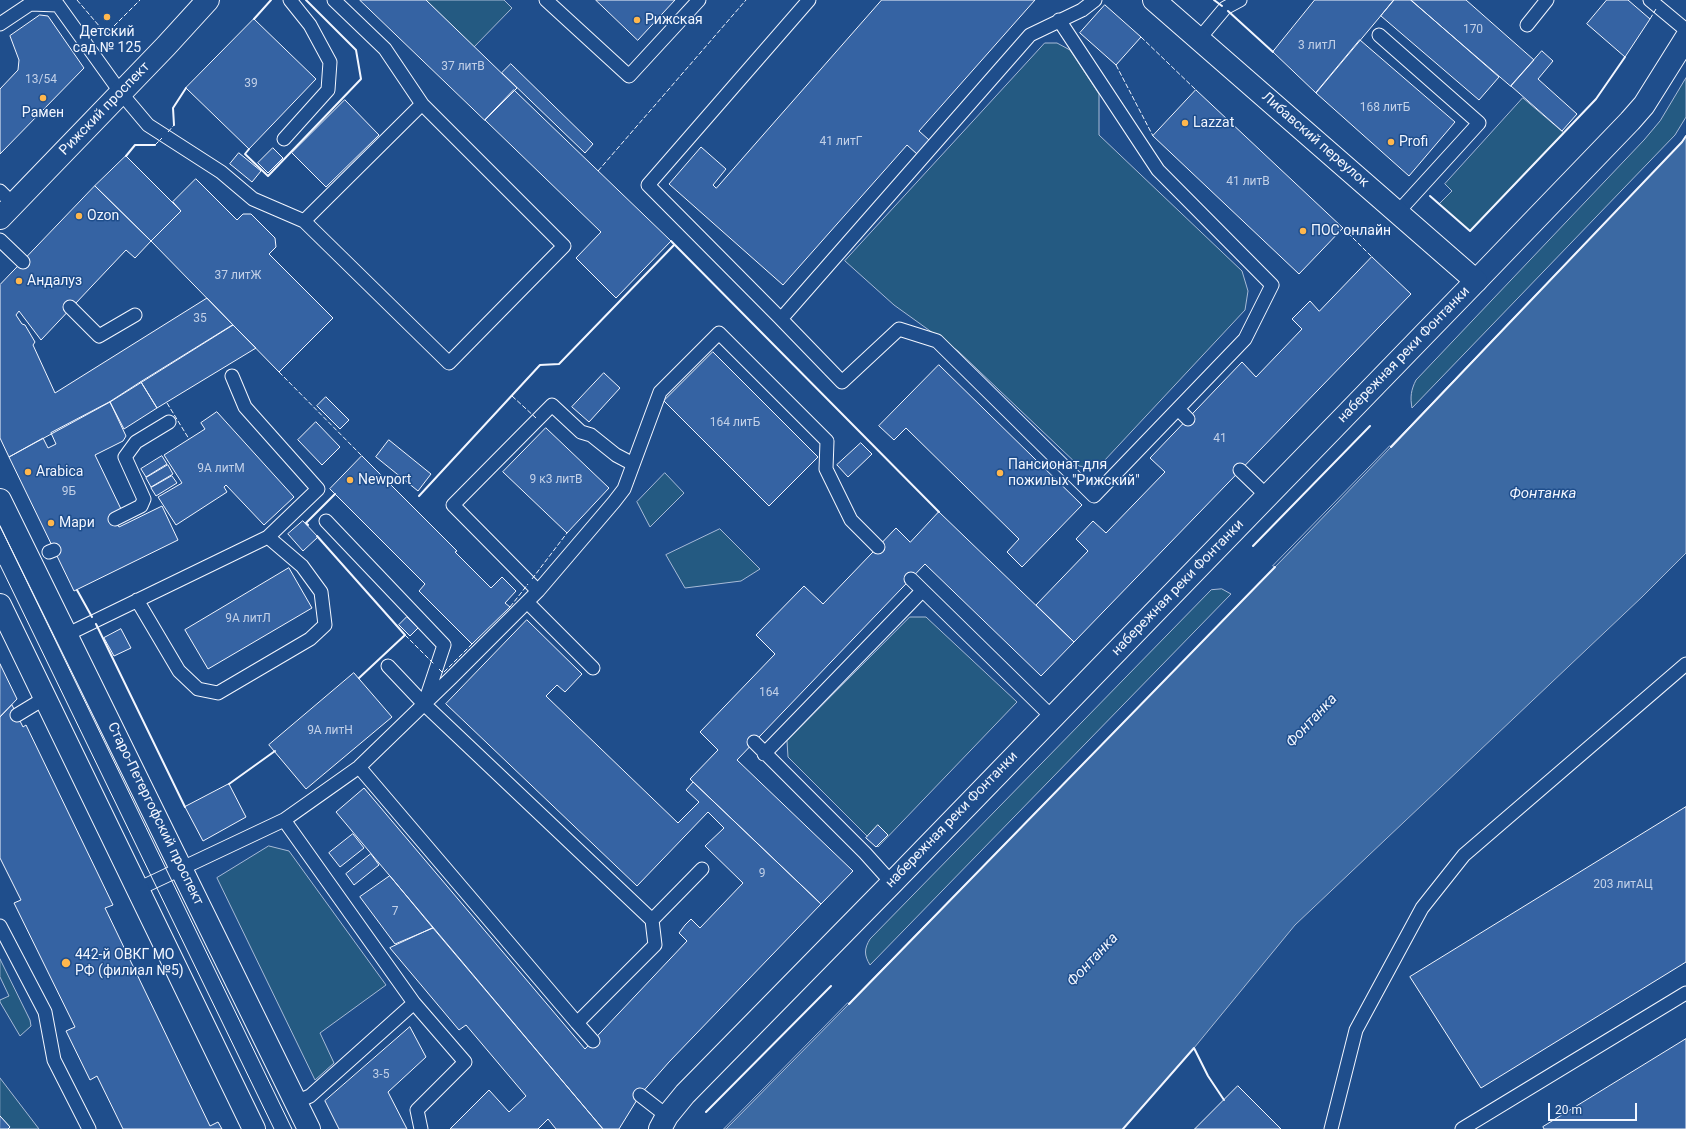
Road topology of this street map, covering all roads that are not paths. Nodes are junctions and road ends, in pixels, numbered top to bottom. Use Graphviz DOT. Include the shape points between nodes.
graph roads {
  1 [pos="208,0"];
  2 [pos="290,0"];
  3 [pos="334,0"];
  4 [pos="546,0"];
  5 [pos="699,0"];
  6 [pos="809,0"];
  7 [pos="1095,0"];
  8 [pos="1154,0"];
  9 [pos="1240,0"];
  10 [pos="1547,0"];
  11 [pos="1650,0"];
  12 [pos="1059,20"];
  13 [pos="0,24"];
  14 [pos="1527,25"];
  15 [pos="1686,30"];
  16 [pos="1379,35"];
  17 [pos="1686,38"];
  18 [pos="1199,39"];
  19 [pos="121,93"];
  20 [pos="422,104"];
  21 [pos="284,139"];
  22 [pos="4,204"];
  23 [pos="1398,212"];
  24 [pos="304,221"];
  25 [pos="0,240"];
  26 [pos="23,262"];
  27 [pos="1476,281"];
  28 [pos="70,307"];
  29 [pos="135,315"];
  30 [pos="781,319"];
  31 [pos="232,376"];
  32 [pos="1178,409"];
  33 [pos="1188,419"];
  34 [pos="169,422"];
  35 [pos="633,464"];
  36 [pos="1240,470"];
  37 [pos="1267,496"];
  38 [pos="0,500"];
  39 [pos="115,519"];
  40 [pos="326,521"];
  41 [pos="268,537"];
  42 [pos="878,547"];
  43 [pos="911,579"];
  44 [pos="538,591"];
  45 [pos="922,591"];
  46 [pos="137,600"];
  47 [pos="527,602"];
  48 [pos="0,605"];
  49 [pos="66,635"];
  50 [pos="1686,664"];
  51 [pos="388,666"];
  52 [pos="594,668"];
  53 [pos="45,698"];
  54 [pos="424,704"];
  55 [pos="17,715"];
  56 [pos="1052,717"];
  57 [pos="754,742"];
  58 [pos="764,754"];
  59 [pos="359,767"];
  60 [pos="284,820"];
  61 [pos="181,868"];
  62 [pos="702,869"];
  63 [pos="892,883"];
  64 [pos="138,890"];
  65 [pos="652,920"];
  66 [pos="0,926"];
  67 [pos="1686,993"];
  68 [pos="414,1002"];
  69 [pos="577,1023"];
  70 [pos="593,1040"];
  71 [pos="640,1095"];
  72 [pos="296,1102"];
  73 [pos="663,1123"];
  74 [pos="89,1129"];
  75 [pos="254,1129"];
  76 [pos="309,1129"];
  77 [pos="422,1129"];
  78 [pos="1331,1129"];
  79 [pos="1462,1129"];
  1 -- 19 [label="street, Рижский проспект"];
  2 -- 21 [label="lane" via="310,25 330,62 328,90"];
  3 -- 20 [label="lane" via="385,49"];
  4 -- 5 [label="lane" via="629,76"];
  6 -- 30 [label="lane" via="648,185"];
  7 -- 12 [label="lane" via="1082,10"];
  8 -- 18 [label="street, Либавский переулок"];
  9 -- 18 [label="lane" via="1225,8"];
  10 -- 14 [label="lane"];
  11 -- 15 [label="lane"];
  12 -- 30 [label="lane" via="1030,34"];
  12 -- 32 [label="lane" via="1158,170 1272,285 1245,339"];
  13 -- 19 [label="lane" via="30,4 58,5"];
  16 -- 23 [label="lane" via="1478,123"];
  17 -- 27 [label="street, набережная реки Фонтанки" via="1644,105"];
  18 -- 23 [label="street, Либавский переулок"];
  19 -- 22 [label="street, Рижский проспект"];
  19 -- 24 [label="lane" via="148,125 221,172 252,199"];
  20 -- 24 [label="lane"];
  20 -- 24 [label="lane" via="564,246 449,363"];
  23 -- 27 [label="street, Либавский переулок"];
  25 -- 26 [label="lane"];
  27 -- 37 [label="street, набережная реки Фонтанки"];
  28 -- 29 [label="lane" via="99,336"];
  30 -- 32 [label="lane" via="842,382 899,329 937,341 1094,496"];
  31 -- 41 [label="lane" via="245,407 318,489"];
  32 -- 33 [label="lane"];
  34 -- 39 [label="lane" via="136,442 125,456 144,499 140,506"];
  35 -- 42 [label="lane" via="660,392 719,333 827,442 826,469 851,520"];
  35 -- 44 [label="lane" via="624,489"];
  35 -- 44 [label="lane" via="616,455 591,435 581,432 552,405 453,506"];
  36 -- 37 [label="lane"];
  37 -- 56 [label="street, набережная реки Фонтанки"];
  38 -- 49 [label="street, Старо-Петергофский проспект"];
  40 -- 54 [label="lane" via="444,645"];
  41 -- 46 [label="lane"];
  41 -- 46 [label="lane" via="302,566 321,592 325,624 310,639 218,694 198,689 179,671"];
  43 -- 45 [label="lane"];
  44 -- 47 [label="lane"];
  45 -- 56 [label="lane"];
  45 -- 58 [label="lane"];
  46 -- 49 [label="lane"];
  47 -- 52 [label="lane"];
  47 -- 54 [label="lane"];
  48 -- 53 [label="street"];
  49 -- 61 [label="street, Старо-Петергофский проспект"];
  50 -- 78 [label="lane" via="1464,855 1422,908 1356,1030"];
  51 -- 54 [label="lane"];
  53 -- 55 [label="lane"];
  53 -- 64 [label="street"];
  54 -- 59 [label="lane"];
  54 -- 65 [label="lane"];
  56 -- 63 [label="street, набережная реки Фонтанки"];
  57 -- 58 [label="lane"];
  58 -- 63 [label="lane"];
  59 -- 60 [label="lane"];
  59 -- 69 [label="lane"];
  60 -- 61 [label="lane"];
  60 -- 68 [label="lane"];
  61 -- 64 [label="lane"];
  61 -- 72 [label="street, Старо-Петергофский проспект"];
  62 -- 65 [label="lane"];
  63 -- 73 [label="street, набережная реки Фонтанки" via="685,1094"];
  64 -- 75 [label="street"];
  65 -- 69 [label="lane" via="655,944"];
  66 -- 74 [label="lane" via="45,1012 54,1060"];
  67 -- 79 [label="lane"];
  68 -- 72 [label="lane" via="310,1096"];
  68 -- 77 [label="lane" via="465,1062 417,1110"];
  69 -- 70 [label="lane"];
  71 -- 73 [label="lane"];
  72 -- 76 [label="street, Старо-Петергофский проспект"];
}
